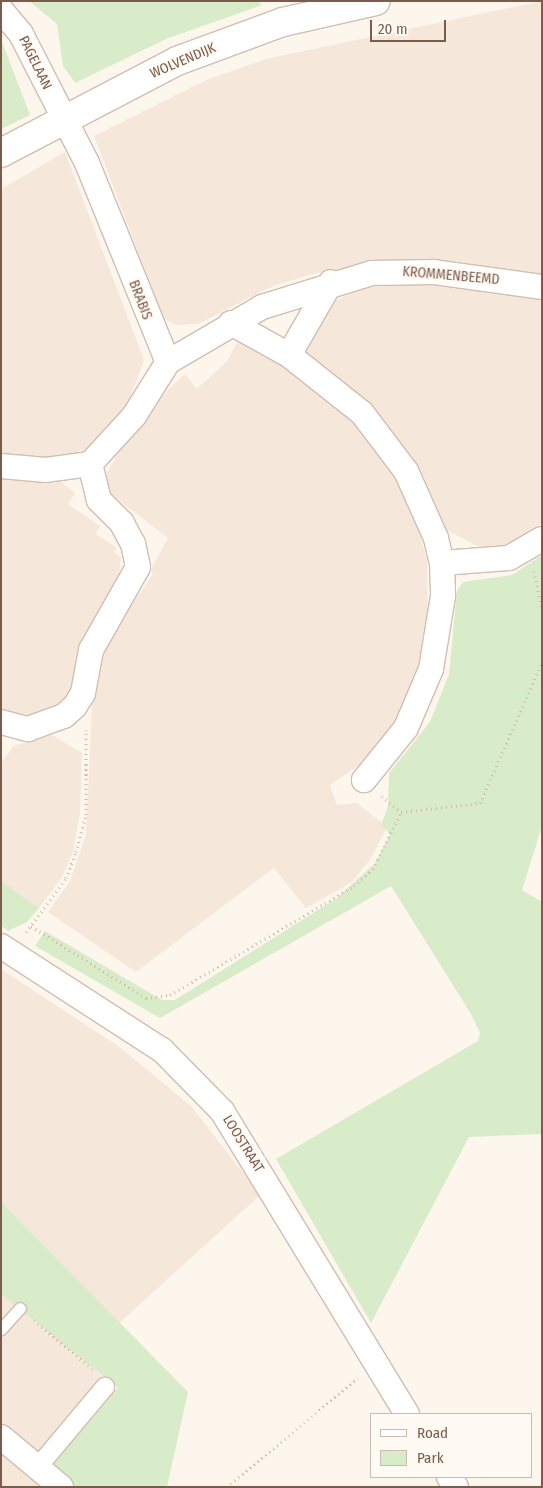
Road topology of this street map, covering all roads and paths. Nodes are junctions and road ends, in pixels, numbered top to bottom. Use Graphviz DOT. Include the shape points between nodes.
graph roads {
  1 [pos="376,1"];
  2 [pos="1,10"];
  3 [pos="63,119"];
  4 [pos="1,153"];
  5 [pos="331,282"];
  6 [pos="542,287"];
  7 [pos="231,323"];
  8 [pos="289,355"];
  9 [pos="168,362"];
  10 [pos="90,464"];
  11 [pos="1,466"];
  12 [pos="535,545"];
  13 [pos="442,563"];
  14 [pos="542,572"];
  15 [pos="535,574"];
  16 [pos="542,609"];
  17 [pos="542,663"];
  18 [pos="83,693"];
  19 [pos="1,722"];
  20 [pos="364,780"];
  21 [pos="32,926"];
  22 [pos="5,948"];
  23 [pos="20,1308"];
  24 [pos="1,1329"];
  25 [pos="374,1365"];
  26 [pos="105,1388"];
  27 [pos="406,1413"];
  28 [pos="1,1437"];
  29 [pos="37,1468"];
  30 [pos="61,1487"];
  31 [pos="227,1487"];
  1 -- 3 [label="street, WOLVENDIJK" via="283,22 176,61"];
  2 -- 3 [label="street, PAGELAAN" via="22,34"];
  3 -- 4 [label="street, WOLVENDIJK"];
  3 -- 9 [label="street, BRABIS" via="86,163"];
  5 -- 6 [label="street, KROMMENBEEMD" via="406,270"];
  5 -- 7 [label="street, KROMMENBEEMD"];
  5 -- 8 [label="street"];
  7 -- 8 [label="street"];
  7 -- 9 [label="street, KROMMENBEEMD"];
  8 -- 13 [label="street" via="332,386 384,439 423,506"];
  9 -- 10 [label="street" via="125,428"];
  10 -- 11 [label="street" via="46,470"];
  10 -- 18 [label="street" via="100,500 122,523 133,544 138,567 90,650"];
  12 -- 13 [label="street" via="487,561"];
  12 -- 15 [label="path"];
  13 -- 20 [label="street" via="439,625 421,702 395,743"];
  14 -- 15 [label="path"];
  15 -- 16 [label="path"];
  17 -- 21 [label="path" via="480,803 400,812 372,869 354,886 170,995 146,998"];
  18 -- 19 [label="street" via="64,716 50,723 28,729"];
  18 -- 21 [label="path" via="86,815 66,878"];
  21 -- 22 [label="path"];
  22 -- 25 [label="street, LOOSTRAAT" via="162,1050 194,1078 243,1142"];
  23 -- 24 [label="lane"];
  23 -- 26 [label="path" via="103,1378"];
  25 -- 27 [label="street, LOOSTRAAT"];
  25 -- 31 [label="path"];
  26 -- 29 [label="street"];
  28 -- 29 [label="street"];
  29 -- 30 [label="street"];
}
